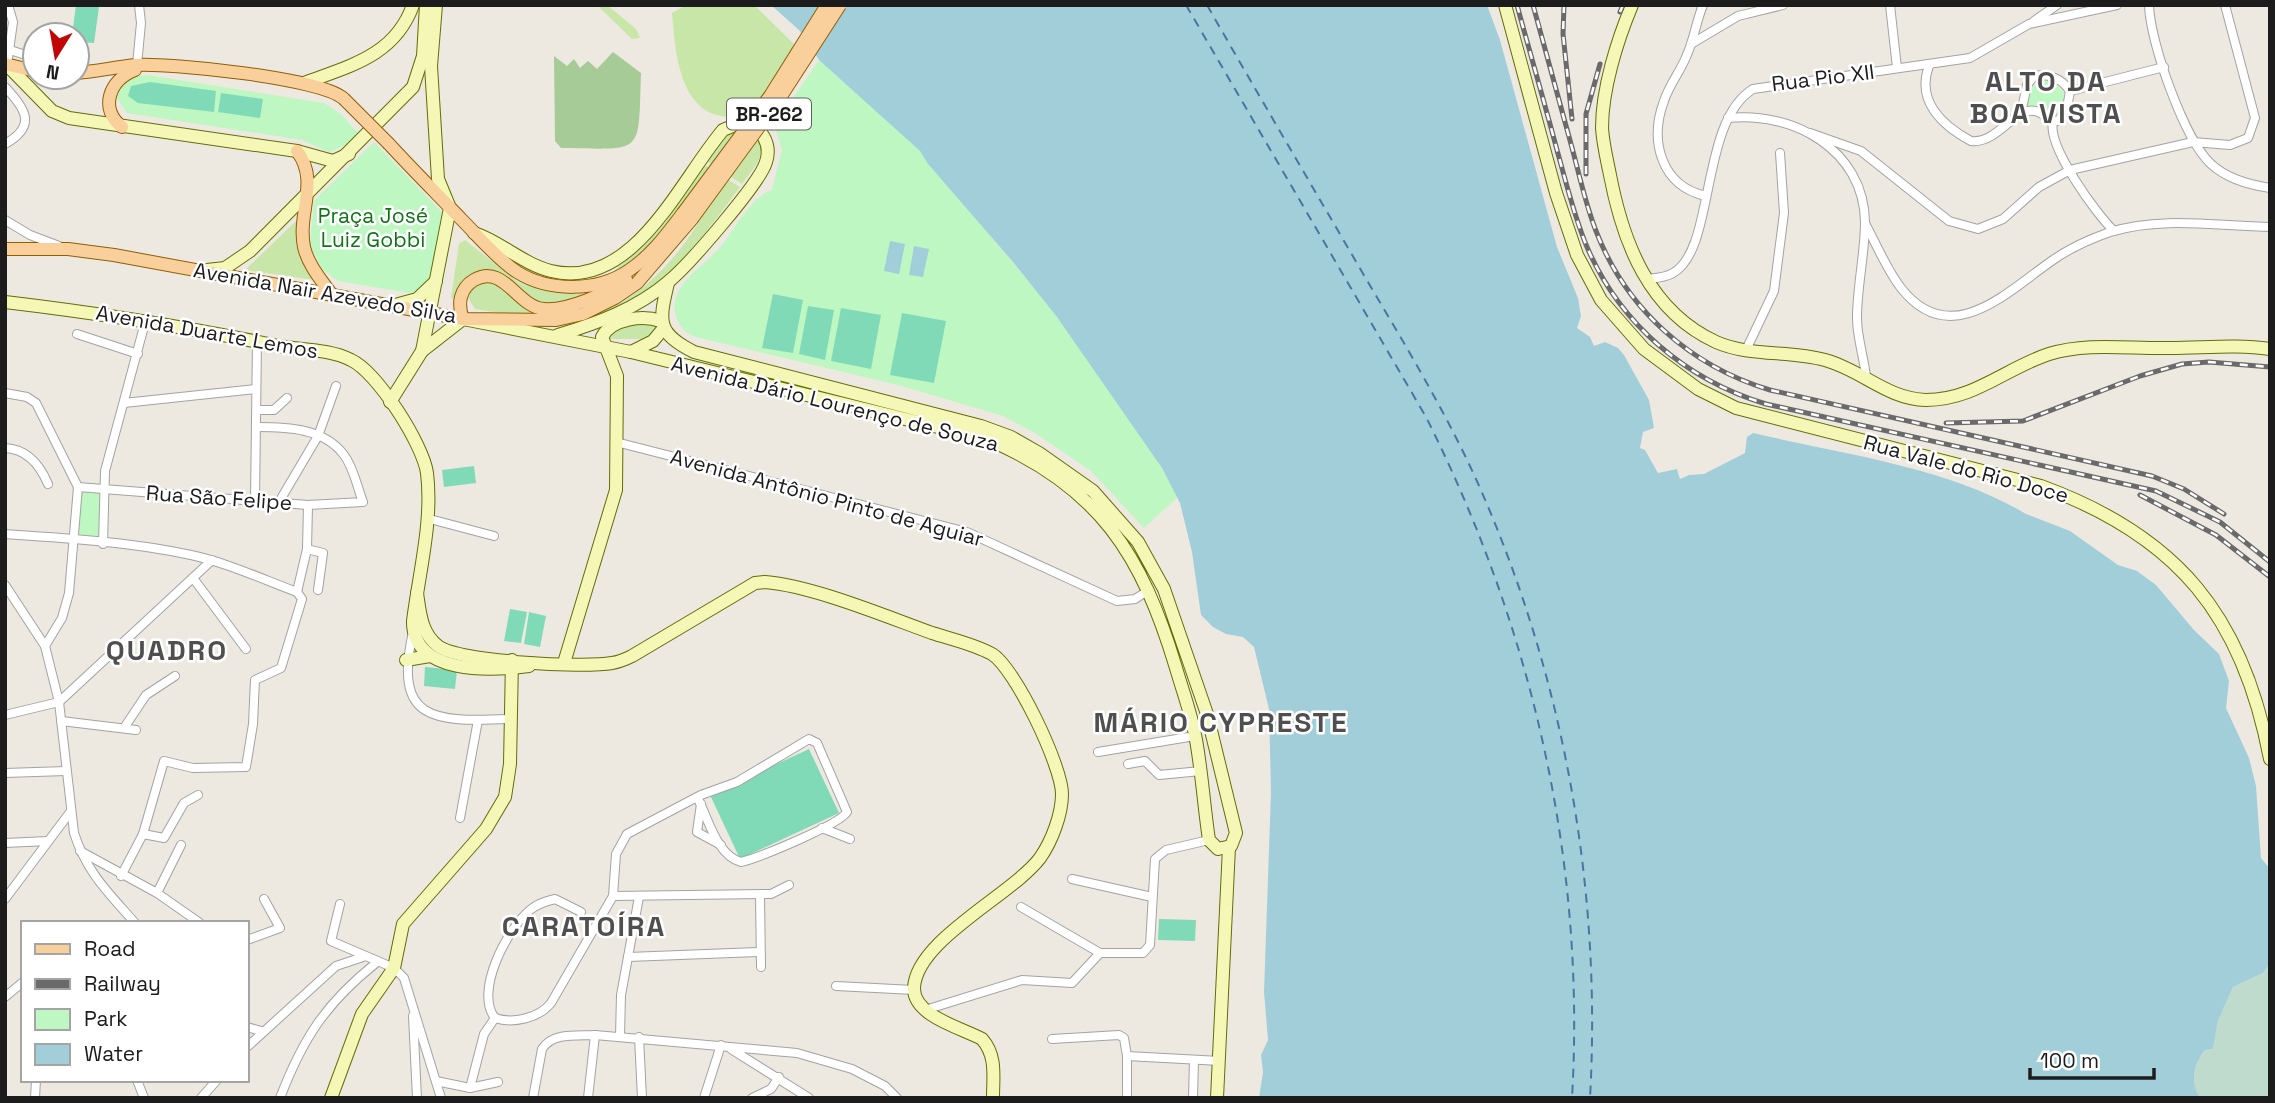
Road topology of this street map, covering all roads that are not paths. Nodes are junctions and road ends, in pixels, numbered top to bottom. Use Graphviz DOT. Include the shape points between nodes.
graph roads {
  1 [pos="8,5"];
  2 [pos="139,5"];
  3 [pos="413,5"];
  4 [pos="426,5"];
  5 [pos="436,5"];
  6 [pos="827,5"];
  7 [pos="839,5"];
  8 [pos="1505,5"];
  9 [pos="1632,5"];
  10 [pos="1703,5"];
  11 [pos="1783,5"];
  12 [pos="1890,5"];
  13 [pos="2057,5"];
  14 [pos="2117,5"];
  15 [pos="2149,5"];
  16 [pos="2225,5"];
  17 [pos="2029,24"];
  18 [pos="1692,44"];
  19 [pos="10,50"];
  20 [pos="21,54"];
  21 [pos="6,64"];
  22 [pos="141,65"];
  23 [pos="1929,66"];
  24 [pos="2164,66"];
  25 [pos="1897,68"];
  26 [pos="91,70"];
  27 [pos="97,71"];
  28 [pos="91,72"];
  29 [pos="304,83"];
  30 [pos="5,87"];
  31 [pos="2070,91"];
  32 [pos="2021,113"];
  33 [pos="1728,118"];
  34 [pos="2053,122"];
  35 [pos="122,127"];
  36 [pos="1810,133"];
  37 [pos="2193,142"];
  38 [pos="5,144"];
  39 [pos="297,150"];
  40 [pos="349,153"];
  41 [pos="1780,153"];
  42 [pos="2070,170"];
  43 [pos="2270,188"];
  44 [pos="1706,195"];
  45 [pos="307,196"];
  46 [pos="450,208"];
  47 [pos="688,216"];
  48 [pos="5,220"];
  49 [pos="1865,223"];
  50 [pos="2267,225"];
  51 [pos="2115,231"];
  52 [pos="474,233"];
  53 [pos="657,246"];
  54 [pos="8,248"];
  55 [pos="68,249"];
  56 [pos="205,270"];
  57 [pos="438,278"];
  58 [pos="1646,279"];
  59 [pos="668,283"];
  60 [pos="332,295"];
  61 [pos="5,302"];
  62 [pos="395,305"];
  63 [pos="432,312"];
  64 [pos="146,319"];
  65 [pos="463,319"];
  66 [pos="662,325"];
  67 [pos="77,334"];
  68 [pos="554,336"];
  69 [pos="257,341"];
  70 [pos="605,347"];
  71 [pos="1746,349"];
  72 [pos="2270,349"];
  73 [pos="422,351"];
  74 [pos="631,352"];
  75 [pos="138,354"];
  76 [pos="617,376"];
  77 [pos="1866,377"];
  78 [pos="336,386"];
  79 [pos="256,389"];
  80 [pos="5,393"];
  81 [pos="862,394"];
  82 [pos="287,398"];
  83 [pos="390,402"];
  84 [pos="124,403"];
  85 [pos="858,408"];
  86 [pos="257,410"];
  87 [pos="257,427"];
  88 [pos="989,434"];
  89 [pos="318,436"];
  90 [pos="616,442"];
  91 [pos="5,448"];
  92 [pos="48,484"];
  93 [pos="78,487"];
  94 [pos="103,490"];
  95 [pos="255,500"];
  96 [pos="279,502"];
  97 [pos="308,505"];
  98 [pos="426,519"];
  99 [pos="5,534"];
  100 [pos="494,536"];
  101 [pos="74,540"];
  102 [pos="99,543"];
  103 [pos="307,549"];
  104 [pos="212,560"];
  105 [pos="193,578"];
  106 [pos="5,585"];
  107 [pos="318,590"];
  108 [pos="1149,590"];
  109 [pos="297,592"];
  110 [pos="417,593"];
  111 [pos="412,632"];
  112 [pos="45,646"];
  113 [pos="246,649"];
  114 [pos="1185,650"];
  115 [pos="1171,653"];
  116 [pos="451,654"];
  117 [pos="428,656"];
  118 [pos="406,660"];
  119 [pos="564,663"];
  120 [pos="512,664"];
  121 [pos="175,676"];
  122 [pos="59,702"];
  123 [pos="5,715"];
  124 [pos="508,719"];
  125 [pos="478,720"];
  126 [pos="61,721"];
  127 [pos="124,728"];
  128 [pos="136,730"];
  129 [pos="1195,736"];
  130 [pos="1098,752"];
  131 [pos="2270,759"];
  132 [pos="1128,764"];
  133 [pos="66,771"];
  134 [pos="1201,771"];
  135 [pos="5,774"];
  136 [pos="198,795"];
  137 [pos="699,801"];
  138 [pos="71,811"];
  139 [pos="460,818"];
  140 [pos="822,828"];
  141 [pos="1234,830"];
  142 [pos="143,834"];
  143 [pos="1209,837"];
  144 [pos="850,839"];
  145 [pos="48,841"];
  146 [pos="5,843"];
  147 [pos="181,845"];
  148 [pos="720,845"];
  149 [pos="1229,847"];
  150 [pos="80,851"];
  151 [pos="121,876"];
  152 [pos="1072,878"];
  153 [pos="789,885"];
  154 [pos="157,893"];
  155 [pos="760,895"];
  156 [pos="613,896"];
  157 [pos="1152,897"];
  158 [pos="639,898"];
  159 [pos="5,899"];
  160 [pos="264,899"];
  161 [pos="340,904"];
  162 [pos="1021,907"];
  163 [pos="581,912"];
  164 [pos="133,921"];
  165 [pos="197,921"];
  166 [pos="248,940"];
  167 [pos="758,952"];
  168 [pos="1100,953"];
  169 [pos="363,957"];
  170 [pos="628,957"];
  171 [pos="376,962"];
  172 [pos="761,967"];
  173 [pos="394,968"];
  174 [pos="836,986"];
  175 [pos="20,987"];
  176 [pos="914,990"];
  177 [pos="5,997"];
  178 [pos="412,999"];
  179 [pos="925,1010"];
  180 [pos="495,1018"];
  181 [pos="248,1027"];
  182 [pos="261,1031"];
  183 [pos="595,1035"];
  184 [pos="620,1036"];
  185 [pos="639,1037"];
  186 [pos="1052,1039"];
  187 [pos="248,1046"];
  188 [pos="724,1046"];
  189 [pos="1127,1056"];
  190 [pos="1194,1060"];
  191 [pos="1220,1061"];
  192 [pos="779,1077"];
  193 [pos="436,1081"];
  194 [pos="215,1082"];
  195 [pos="498,1082"];
  196 [pos="470,1088"];
  197 [pos="201,1098"];
  198 [pos="280,1098"];
  199 [pos="331,1098"];
  200 [pos="417,1098"];
  201 [pos="441,1098"];
  202 [pos="533,1098"];
  203 [pos="588,1098"];
  204 [pos="642,1098"];
  205 [pos="704,1098"];
  206 [pos="752,1098"];
  207 [pos="809,1098"];
  208 [pos="897,1098"];
  209 [pos="992,1098"];
  210 [pos="1127,1098"];
  211 [pos="1193,1098"];
  212 [pos="1217,1098"];
  1 -- 19 [label="street" via="13,22"];
  2 -- 22 [label="street"];
  3 -- 29 [label="street" via="402,28 370,58"];
  4 -- 40 [label="street" via="423,57 413,87"];
  5 -- 46 [label="street" via="432,66 438,179"];
  6 -- 47 [label="main road, BR-262, bridge"];
  7 -- 47 [label="main road, BR-262, bridge" via="778,102"];
  8 -- 131 [label="street, Rua Vale do Rio Doce" via="1569,233 1601,300 1629,333 1698,389 1737,408 2031,483 2080,500 2133,529 2179,569 2226,627 2249,675"];
  9 -- 58 [label="street" via="1614,64 1602,130 1619,219 1629,250"];
  10 -- 18 [label="street"];
  11 -- 18 [label="street" via="1738,16"];
  12 -- 25 [label="street"];
  13 -- 17 [label="street"];
  14 -- 17 [label="street, Rua Pio XII"];
  15 -- 24 [label="street"];
  16 -- 37 [label="street" via="2255,125 2248,138 2237,144"];
  17 -- 23 [label="street, Rua Pio XII" via="1981,54"];
  18 -- 44 [label="street" via="1664,101 1659,137 1671,176 1684,189"];
  19 -- 20 [label="street"];
  19 -- 21 [label="street"];
  21 -- 35 [label="street" via="52,111"];
  22 -- 27 [label="main road"];
  22 -- 29 [label="main road"];
  22 -- 35 [label="main road" via="120,77 109,97 111,115"];
  23 -- 25 [label="street, Rua Pio XII"];
  23 -- 32 [label="street" via="1926,99 1970,141 1993,137"];
  24 -- 31 [label="street"];
  24 -- 37 [label="street"];
  25 -- 33 [label="street, Rua Pio XII" via="1762,86 1738,100"];
  26 -- 27 [label="street"];
  27 -- 28 [label="main road"];
  29 -- 46 [label="main road, bridge" via="344,99"];
  30 -- 38 [label="street" via="26,121 18,137"];
  31 -- 32 [label="street" via="2056,78 2039,75 2030,80"];
  31 -- 34 [label="street" via="2064,113"];
  32 -- 34 [label="street" via="2036,109"];
  33 -- 36 [label="street" via="1766,117"];
  33 -- 44 [label="street, Rua Pio XII"];
  34 -- 42 [label="street" via="2053,133"];
  35 -- 39 [label="street"];
  36 -- 42 [label="street" via="1861,151 1949,221 1968,229 1994,224 2039,187"];
  36 -- 49 [label="street" via="1848,167"];
  37 -- 42 [label="street"];
  37 -- 43 [label="street" via="2222,172"];
  39 -- 40 [label="street" via="332,161"];
  39 -- 45 [label="main road" via="309,171"];
  40 -- 45 [label="street"];
  41 -- 71 [label="street" via="1784,213 1774,292"];
  42 -- 51 [label="street"];
  44 -- 58 [label="street, Rua Pio XII" via="1688,257 1674,273"];
  45 -- 56 [label="street" via="242,258 225,268"];
  45 -- 60 [label="main road" via="304,247"];
  46 -- 52 [label="main road"];
  46 -- 57 [label="street"];
  47 -- 53 [label="main road"];
  47 -- 65 [label="main road, Avenida Nair Azevedo Silva" via="637,284 583,314 556,320"];
  48 -- 55 [label="street"];
  49 -- 51 [label="street" via="1910,298 1930,310 1953,315 1989,307 2060,255"];
  49 -- 77 [label="street" via="1857,320"];
  50 -- 51 [label="street" via="2152,224"];
  52 -- 53 [label="main road" via="516,271 541,283 567,287 608,281"];
  52 -- 59 [label="street" via="552,272 604,268 642,237 723,130 737,122 752,124 764,136 767,148 763,170"];
  53 -- 65 [label="main road" via="623,282 605,293 554,309 531,306 499,278 479,278 466,286 461,296"];
  54 -- 55 [label="main road, Avenida Nair Azevedo Silva"];
  55 -- 56 [label="main road, Avenida Nair Azevedo Silva"];
  56 -- 60 [label="main road, Avenida Nair Azevedo Silva"];
  57 -- 62 [label="street" via="423,295"];
  57 -- 63 [label="street"];
  58 -- 71 [label="street" via="1684,323 1714,341"];
  59 -- 66 [label="street"];
  59 -- 68 [label="street" via="625,311"];
  60 -- 62 [label="main road, Avenida Nair Azevedo Silva"];
  61 -- 64 [label="street, Avenida Duarte Lemos"];
  62 -- 63 [label="main road, Avenida Nair Azevedo Silva"];
  63 -- 65 [label="main road, Avenida Nair Azevedo Silva"];
  63 -- 73 [label="street"];
  64 -- 69 [label="street, Avenida Duarte Lemos"];
  64 -- 75 [label="street"];
  65 -- 68 [label="street, Avenida Dário Lourenço de Souza"];
  65 -- 73 [label="street"];
  66 -- 70 [label="street" via="645,316 636,317 606,330 602,337"];
  66 -- 74 [label="street" via="653,341"];
  66 -- 81 [label="street, Avenida Dário Lourenço de Souza" via="680,345 694,352"];
  67 -- 75 [label="street"];
  68 -- 70 [label="street, Avenida Dário Lourenço de Souza"];
  69 -- 79 [label="street"];
  69 -- 83 [label="street, Avenida Duarte Lemos" via="354,361"];
  70 -- 74 [label="street, Avenida Dário Lourenço de Souza"];
  70 -- 76 [label="street"];
  71 -- 77 [label="street" via="1816,358"];
  72 -- 77 [label="street" via="2229,345 2073,348 2046,355 1970,392 1928,400 1898,397"];
  73 -- 83 [label="street"];
  74 -- 76 [label="street"];
  74 -- 85 [label="street, Avenida Dário Lourenço de Souza"];
  75 -- 84 [label="street"];
  76 -- 90 [label="street"];
  78 -- 89 [label="street"];
  79 -- 84 [label="street"];
  79 -- 86 [label="street"];
  80 -- 93 [label="street" via="36,403"];
  81 -- 85 [label="street"];
  81 -- 88 [label="street, Avenida Dário Lourenço de Souza" via="951,416"];
  82 -- 86 [label="street" via="274,410"];
  83 -- 98 [label="street, Avenida Duarte Lemos" via="423,457"];
  84 -- 94 [label="street"];
  85 -- 88 [label="street, Avenida Dário Lourenço de Souza"];
  86 -- 87 [label="street"];
  87 -- 89 [label="street" via="292,427"];
  87 -- 95 [label="street"];
  88 -- 108 [label="street, Avenida Dário Lourenço de Souza" via="1085,500 1118,535"];
  88 -- 114 [label="street, Avenida Dário Lourenço de Souza" via="1039,453 1093,491 1113,512 1155,571"];
  89 -- 96 [label="street"];
  89 -- 97 [label="street, Rua São Felipe" via="344,454 363,502"];
  90 -- 108 [label="street, Avenida Antônio Pinto de Aguiar" via="967,532 1117,601 1135,599"];
  90 -- 119 [label="street" via="614,502"];
  91 -- 92 [label="street" via="25,453"];
  93 -- 94 [label="street, Rua São Felipe"];
  93 -- 101 [label="street"];
  94 -- 95 [label="street, Rua São Felipe"];
  94 -- 102 [label="street"];
  95 -- 96 [label="street, Rua São Felipe"];
  96 -- 97 [label="street, Rua São Felipe"];
  97 -- 103 [label="street"];
  98 -- 100 [label="street"];
  98 -- 110 [label="street, Avenida Duarte Lemos"];
  99 -- 101 [label="street"];
  101 -- 102 [label="street"];
  101 -- 112 [label="street" via="69,593 62,618"];
  102 -- 104 [label="street"];
  103 -- 107 [label="street" via="323,553"];
  103 -- 109 [label="street"];
  104 -- 105 [label="street"];
  104 -- 109 [label="street"];
  105 -- 113 [label="street"];
  105 -- 122 [label="street"];
  106 -- 112 [label="street"];
  108 -- 115 [label="street, Avenida Dário Lourenço de Souza"];
  109 -- 142 [label="street" via="301,608 283,664 255,680 246,766 193,768 164,761"];
  110 -- 111 [label="street, Avenida Duarte Lemos"];
  110 -- 116 [label="street" via="426,634"];
  111 -- 117 [label="street"];
  111 -- 118 [label="street"];
  112 -- 122 [label="street"];
  114 -- 115 [label="street"];
  114 -- 141 [label="street, Avenida Dário Lourenço de Souza" via="1208,714"];
  115 -- 129 [label="street, Avenida Dário Lourenço de Souza"];
  116 -- 117 [label="street"];
  116 -- 120 [label="street"];
  117 -- 118 [label="street"];
  117 -- 120 [label="street" via="445,664"];
  118 -- 125 [label="street" via="410,692 418,707 433,715"];
  119 -- 120 [label="street"];
  119 -- 176 [label="street" via="623,660 755,583 765,582 984,650 1001,662 1028,704 1054,763 1062,786 1061,808 1040,858 934,948 918,968"];
  120 -- 124 [label="street"];
  121 -- 127 [label="street" via="146,695"];
  122 -- 123 [label="street"];
  122 -- 126 [label="street"];
  124 -- 125 [label="street"];
  124 -- 173 [label="street" via="508,783 500,809 408,916 400,932"];
  125 -- 139 [label="street"];
  126 -- 127 [label="street"];
  126 -- 133 [label="street"];
  127 -- 128 [label="street"];
  129 -- 130 [label="street"];
  129 -- 134 [label="street, Avenida Dário Lourenço de Souza"];
  132 -- 134 [label="street" via="1145,761 1159,775"];
  133 -- 135 [label="street"];
  133 -- 138 [label="street"];
  134 -- 143 [label="street, Avenida Dário Lourenço de Souza"];
  136 -- 142 [label="street" via="184,803 164,838"];
  137 -- 140 [label="street" via="812,739 847,809 844,817"];
  137 -- 148 [label="street"];
  137 -- 148 [label="street" via="697,832"];
  137 -- 156 [label="street" via="627,834 616,854"];
  138 -- 145 [label="street"];
  138 -- 150 [label="street"];
  140 -- 144 [label="street"];
  140 -- 148 [label="street" via="741,862"];
  141 -- 143 [label="street" via="1220,822"];
  141 -- 149 [label="street"];
  142 -- 151 [label="street"];
  143 -- 149 [label="street" via="1218,849"];
  143 -- 157 [label="street" via="1159,854 1153,865"];
  145 -- 146 [label="street"];
  145 -- 159 [label="street"];
  147 -- 154 [label="street"];
  149 -- 191 [label="street"];
  150 -- 151 [label="street"];
  150 -- 164 [label="street" via="95,878"];
  151 -- 154 [label="street"];
  152 -- 157 [label="street"];
  153 -- 155 [label="street"];
  154 -- 165 [label="street"];
  155 -- 158 [label="street"];
  155 -- 167 [label="street"];
  156 -- 158 [label="street"];
  156 -- 180 [label="street" via="548,1007 510,1021"];
  157 -- 168 [label="street" via="1147,950"];
  158 -- 170 [label="street"];
  160 -- 166 [label="street" via="280,928"];
  161 -- 169 [label="street" via="331,941"];
  162 -- 168 [label="street"];
  163 -- 180 [label="street" via="555,899 526,914 488,984 486,1000"];
  167 -- 170 [label="street"];
  167 -- 172 [label="street"];
  168 -- 179 [label="street" via="1072,983 1021,980"];
  169 -- 171 [label="street"];
  169 -- 182 [label="street" via="336,966"];
  170 -- 184 [label="street"];
  171 -- 173 [label="street"];
  171 -- 198 [label="street" via="344,989 317,1024 298,1052"];
  173 -- 178 [label="street" via="404,978"];
  173 -- 199 [label="street" via="362,1014"];
  174 -- 176 [label="street"];
  175 -- 177 [label="street"];
  176 -- 179 [label="street"];
  178 -- 193 [label="street"];
  178 -- 200 [label="street"];
  179 -- 209 [label="street" via="987,1045 993,1059"];
  180 -- 196 [label="street" via="483,1039"];
  181 -- 182 [label="street"];
  182 -- 187 [label="street"];
  183 -- 184 [label="street"];
  183 -- 202 [label="street" via="554,1038 542,1049"];
  183 -- 203 [label="street"];
  184 -- 185 [label="street"];
  185 -- 188 [label="street"];
  185 -- 204 [label="street"];
  186 -- 189 [label="street" via="1121,1035"];
  188 -- 192 [label="street"];
  188 -- 205 [label="street"];
  188 -- 208 [label="street" via="772,1049 852,1069 885,1086"];
  189 -- 190 [label="street"];
  189 -- 210 [label="street"];
  190 -- 191 [label="street"];
  190 -- 211 [label="street"];
  191 -- 212 [label="street"];
  192 -- 206 [label="street" via="771,1089"];
  192 -- 207 [label="street"];
  193 -- 196 [label="street"];
  193 -- 201 [label="street"];
  194 -- 197 [label="street"];
  195 -- 196 [label="street"];
}
